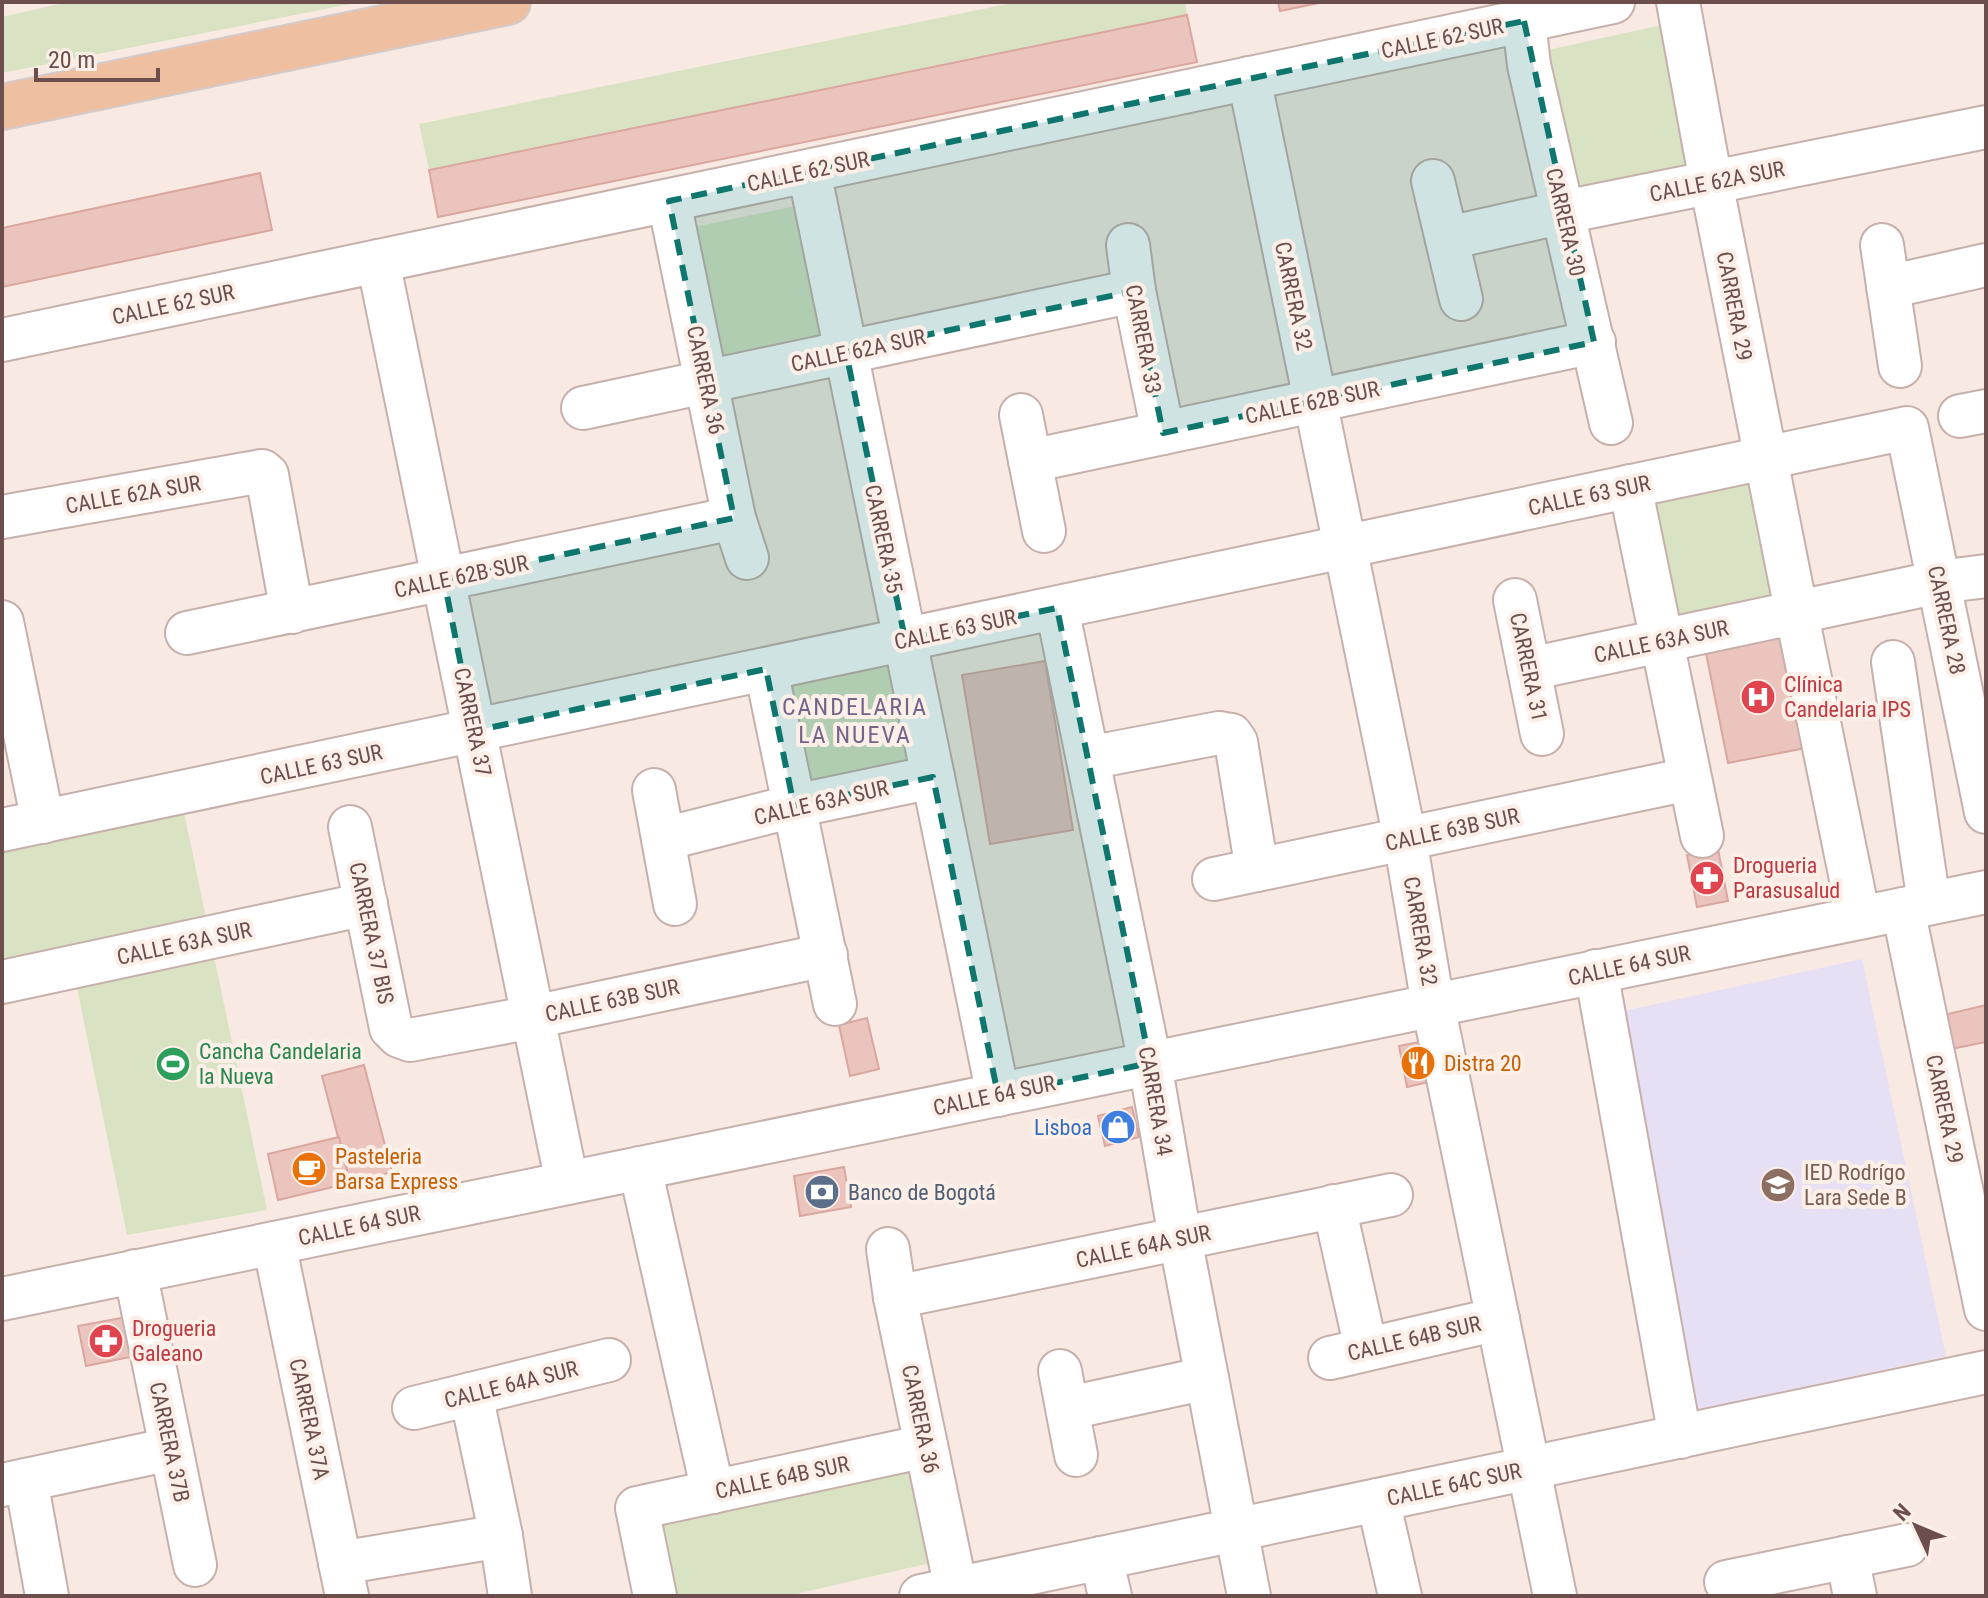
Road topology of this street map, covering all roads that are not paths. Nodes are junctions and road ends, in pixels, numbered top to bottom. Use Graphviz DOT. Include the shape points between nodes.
graph roads {
  1 [pos="508,2"];
  2 [pos="1613,2"];
  3 [pos="1678,2"];
  4 [pos="1524,21"];
  5 [pos="1249,78"];
  6 [pos="2,107"];
  7 [pos="1986,127"];
  8 [pos="809,171"];
  9 [pos="1433,181"];
  10 [pos="1711,182"];
  11 [pos="669,201"];
  12 [pos="1564,212"];
  13 [pos="1448,238"];
  14 [pos="1128,245"];
  15 [pos="1882,245"];
  16 [pos="378,261"];
  17 [pos="1986,265"];
  18 [pos="1888,287"];
  19 [pos="1134,291"];
  20 [pos="1461,299"];
  21 [pos="2,340"];
  22 [pos="1594,342"];
  23 [pos="846,352"];
  24 [pos="1900,366"];
  25 [pos="706,382"];
  26 [pos="1315,401"];
  27 [pos="583,408"];
  28 [pos="1021,415"];
  29 [pos="1611,423"];
  30 [pos="1907,428"];
  31 [pos="1163,433"];
  32 [pos="1765,458"];
  33 [pos="1030,461"];
  34 [pos="1630,486"];
  35 [pos="2,517"];
  36 [pos="734,518"];
  37 [pos="1044,531"];
  38 [pos="1345,546"];
  39 [pos="747,558"];
  40 [pos="1986,576"];
  41 [pos="444,580"];
  42 [pos="1939,582"];
  43 [pos="1515,600"];
  44 [pos="1057,608"];
  45 [pos="292,612"];
  46 [pos="1796,612"];
  47 [pos="2,622"];
  48 [pos="187,633"];
  49 [pos="905,639"];
  50 [pos="1661,640"];
  51 [pos="1893,662"];
  52 [pos="766,669"];
  53 [pos="1529,669"];
  54 [pos="474,731"];
  55 [pos="1542,734"];
  56 [pos="1088,758"];
  57 [pos="933,777"];
  58 [pos="1689,779"];
  59 [pos="654,790"];
  60 [pos="794,806"];
  61 [pos="1986,812"];
  62 [pos="43,822"];
  63 [pos="350,827"];
  64 [pos="2,830"];
  65 [pos="1702,836"];
  66 [pos="664,839"];
  67 [pos="1405,839"];
  68 [pos="1257,870"];
  69 [pos="1214,879"];
  70 [pos="1986,892"];
  71 [pos="366,904"];
  72 [pos="675,904"];
  73 [pos="1916,906"];
  74 [pos="1859,918"];
  75 [pos="826,955"];
  76 [pos="1596,971"];
  77 [pos="2,982"];
  78 [pos="835,1004"];
  79 [pos="1433,1005"];
  80 [pos="533,1017"];
  81 [pos="399,1036"];
  82 [pos="1150,1063"];
  83 [pos="998,1095"];
  84 [pos="640,1168"];
  85 [pos="567,1183"];
  86 [pos="1391,1195"];
  87 [pos="1334,1206"];
  88 [pos="1180,1238"];
  89 [pos="274,1243"];
  90 [pos="888,1249"];
  91 [pos="135,1271"];
  92 [pos="895,1297"];
  93 [pos="2,1299"];
  94 [pos="1986,1309"];
  95 [pos="1498,1319"];
  96 [pos="609,1360"];
  97 [pos="1986,1372"];
  98 [pos="1207,1378"];
  99 [pos="471,1394"];
  100 [pos="414,1408"];
  101 [pos="1680,1437"];
  102 [pos="926,1446"];
  103 [pos="171,1449"];
  104 [pos="1076,1455"];
  105 [pos="1529,1468"];
  106 [pos="14,1482"];
  107 [pos="713,1492"];
  108 [pos="1378,1500"];
  109 [pos="1236,1530"];
  110 [pos="501,1536"];
  111 [pos="1907,1545"];
  112 [pos="195,1565"];
  113 [pos="1851,1576"];
  114 [pos="1105,1577"];
  115 [pos="343,1580"];
  116 [pos="1726,1582"];
  117 [pos="939,1592"];
  118 [pos="47,1596"];
  119 [pos="510,1596"];
  120 [pos="655,1596"];
  121 [pos="1249,1596"];
  122 [pos="1400,1596"];
  123 [pos="1555,1596"];
  1 -- 6 [label="main road"];
  2 -- 4 [label="street, CALLE 62 SUR"];
  3 -- 10 [label="street, CARRERA 29"];
  4 -- 5 [label="street, CALLE 62 SUR"];
  4 -- 12 [label="street, CARRERA 30" via="1529,65"];
  5 -- 8 [label="street, CALLE 62 SUR"];
  5 -- 26 [label="street, CARRERA 32"];
  7 -- 10 [label="street, CALLE 62A SUR"];
  8 -- 11 [label="street, CALLE 62 SUR"];
  8 -- 23 [label="street, CARRERA 35"];
  9 -- 13 [label="street"];
  10 -- 12 [label="street, CALLE 62A SUR"];
  10 -- 32 [label="street, CARRERA 29"];
  11 -- 16 [label="street, CALLE 62 SUR"];
  11 -- 25 [label="street, CARRERA 36"];
  12 -- 13 [label="street, CALLE 62A SUR"];
  12 -- 22 [label="street, CARRERA 30"];
  13 -- 20 [label="street"];
  14 -- 19 [label="street, CARRERA 33"];
  15 -- 18 [label="street"];
  16 -- 21 [label="street, CALLE 62 SUR"];
  16 -- 41 [label="street, CARRERA 37"];
  17 -- 18 [label="street"];
  18 -- 24 [label="street"];
  19 -- 23 [label="street, CALLE 62A SUR"];
  19 -- 31 [label="street, CARRERA 33"];
  22 -- 26 [label="street, CALLE 62B SUR"];
  22 -- 29 [label="street, CARRERA 30"];
  23 -- 25 [label="street, CALLE 62A SUR"];
  23 -- 49 [label="street, CARRERA 35"];
  25 -- 27 [label="street, CALLE 62A SUR"];
  25 -- 36 [label="street, CARRERA 36"];
  26 -- 31 [label="street, CALLE 62B SUR"];
  26 -- 38 [label="street, CARRERA 32"];
  28 -- 33 [label="street"];
  30 -- 32 [label="street, CALLE 63 SUR"];
  30 -- 42 [label="street, CARRERA 28"];
  31 -- 33 [label="street, CALLE 62B SUR"];
  32 -- 34 [label="street, CALLE 63 SUR"];
  32 -- 46 [label="street, CARRERA 29"];
  33 -- 37 [label="street"];
  34 -- 38 [label="street, CALLE 63 SUR"];
  34 -- 50 [label="street"];
  35 -- 45 [label="street, CALLE 62A SUR" via="262,471 267,475"];
  36 -- 39 [label="street, CARRERA 36"];
  36 -- 41 [label="street, CALLE 62B SUR"];
  38 -- 44 [label="street, CALLE 63 SUR"];
  38 -- 67 [label="street, CARRERA 32"];
  40 -- 42 [label="street, CALLE 63A SUR"];
  41 -- 45 [label="street, CALLE 62B SUR"];
  41 -- 54 [label="street, CARRERA 37"];
  42 -- 46 [label="street, CALLE 63A SUR"];
  42 -- 61 [label="street, CARRERA 28"];
  43 -- 53 [label="street, CARRERA 31"];
  44 -- 49 [label="street, CALLE 63 SUR"];
  44 -- 56 [label="street, CARRERA 34"];
  45 -- 48 [label="street, CALLE 62B SUR"];
  46 -- 50 [label="street, CALLE 63A SUR"];
  46 -- 74 [label="street, CARRERA 29"];
  47 -- 62 [label="street"];
  49 -- 52 [label="street, CALLE 63 SUR"];
  49 -- 57 [label="street, CARRERA 35"];
  50 -- 53 [label="street, CALLE 63A SUR"];
  50 -- 58 [label="street"];
  51 -- 73 [label="street, CARRERA 29"];
  52 -- 54 [label="street, CALLE 63 SUR"];
  52 -- 60 [label="street"];
  53 -- 55 [label="street, CARRERA 31"];
  54 -- 62 [label="street, CALLE 63 SUR"];
  54 -- 80 [label="street, CARRERA 37"];
  56 -- 68 [label="street" via="1231,735"];
  56 -- 82 [label="street, CARRERA 34"];
  57 -- 60 [label="street, CALLE 63A SUR"];
  57 -- 83 [label="street, CARRERA 35"];
  58 -- 65 [label="street"];
  58 -- 67 [label="street, CALLE 63B SUR"];
  59 -- 66 [label="street"];
  60 -- 66 [label="street, CALLE 63A SUR"];
  60 -- 75 [label="street"];
  62 -- 64 [label="street, CALLE 63 SUR"];
  63 -- 71 [label="street, CARRERA 37 BIS"];
  66 -- 72 [label="street"];
  67 -- 68 [label="street, CALLE 63B SUR"];
  67 -- 79 [label="street, CARRERA 32"];
  68 -- 69 [label="street, CALLE 63B SUR"];
  70 -- 73 [label="street, CALLE 64 SUR"];
  71 -- 77 [label="street, CALLE 63A SUR"];
  71 -- 81 [label="street, CARRERA 37 BIS" via="391,1028"];
  73 -- 74 [label="street, CALLE 64 SUR"];
  73 -- 94 [label="street, CARRERA 29"];
  74 -- 76 [label="street, CALLE 64 SUR"];
  75 -- 78 [label="street"];
  75 -- 80 [label="street, CALLE 63B SUR"];
  76 -- 79 [label="street, CALLE 64 SUR"];
  76 -- 101 [label="street"];
  79 -- 82 [label="street, CALLE 64 SUR"];
  79 -- 95 [label="street, CARRERA 32"];
  80 -- 81 [label="street, CALLE 63B SUR" via="410,1040"];
  80 -- 85 [label="street, CARRERA 37"];
  82 -- 83 [label="street, CALLE 64 SUR"];
  82 -- 88 [label="street, CARRERA 34"];
  83 -- 84 [label="street, CALLE 64 SUR"];
  84 -- 85 [label="street, CALLE 64 SUR"];
  84 -- 107 [label="street"];
  85 -- 89 [label="street, CALLE 64 SUR"];
  86 -- 87 [label="street, CALLE 64A SUR"];
  87 -- 88 [label="street, CALLE 64A SUR"];
  87 -- 95 [label="street, CALLE 64B SUR" via="1348,1353"];
  88 -- 92 [label="street, CALLE 64A SUR"];
  88 -- 98 [label="street, CARRERA 34"];
  89 -- 91 [label="street, CALLE 64 SUR"];
  89 -- 115 [label="street, CARRERA 37A"];
  90 -- 92 [label="street, CARRERA 36"];
  91 -- 93 [label="street, CALLE 64 SUR"];
  91 -- 103 [label="street, CARRERA 37B"];
  92 -- 102 [label="street, CARRERA 36"];
  95 -- 105 [label="street, CARRERA 32"];
  96 -- 99 [label="street, CALLE 64A SUR"];
  97 -- 101 [label="street, CALLE 64C SUR"];
  98 -- 104 [label="street" via="1064,1389"];
  98 -- 109 [label="street, CARRERA 34"];
  99 -- 100 [label="street, CALLE 64A SUR"];
  99 -- 110 [label="street"];
  101 -- 105 [label="street, CALLE 64C SUR"];
  102 -- 107 [label="street, CALLE 64B SUR"];
  102 -- 117 [label="street, CARRERA 36"];
  103 -- 106 [label="street"];
  103 -- 112 [label="street, CARRERA 37B"];
  105 -- 108 [label="street, CALLE 64C SUR"];
  105 -- 123 [label="street, CARRERA 32"];
  106 -- 118 [label="street"];
  107 -- 120 [label="street, CALLE 64B SUR" via="637,1508"];
  108 -- 109 [label="street, CALLE 64C SUR"];
  108 -- 122 [label="street"];
  109 -- 114 [label="street, CALLE 64C SUR"];
  109 -- 121 [label="street, CARRERA 34"];
  110 -- 115 [label="street"];
  110 -- 119 [label="street"];
  111 -- 113 [label="street"];
  113 -- 116 [label="street"];
  114 -- 117 [label="street, CALLE 64C SUR"];
}
